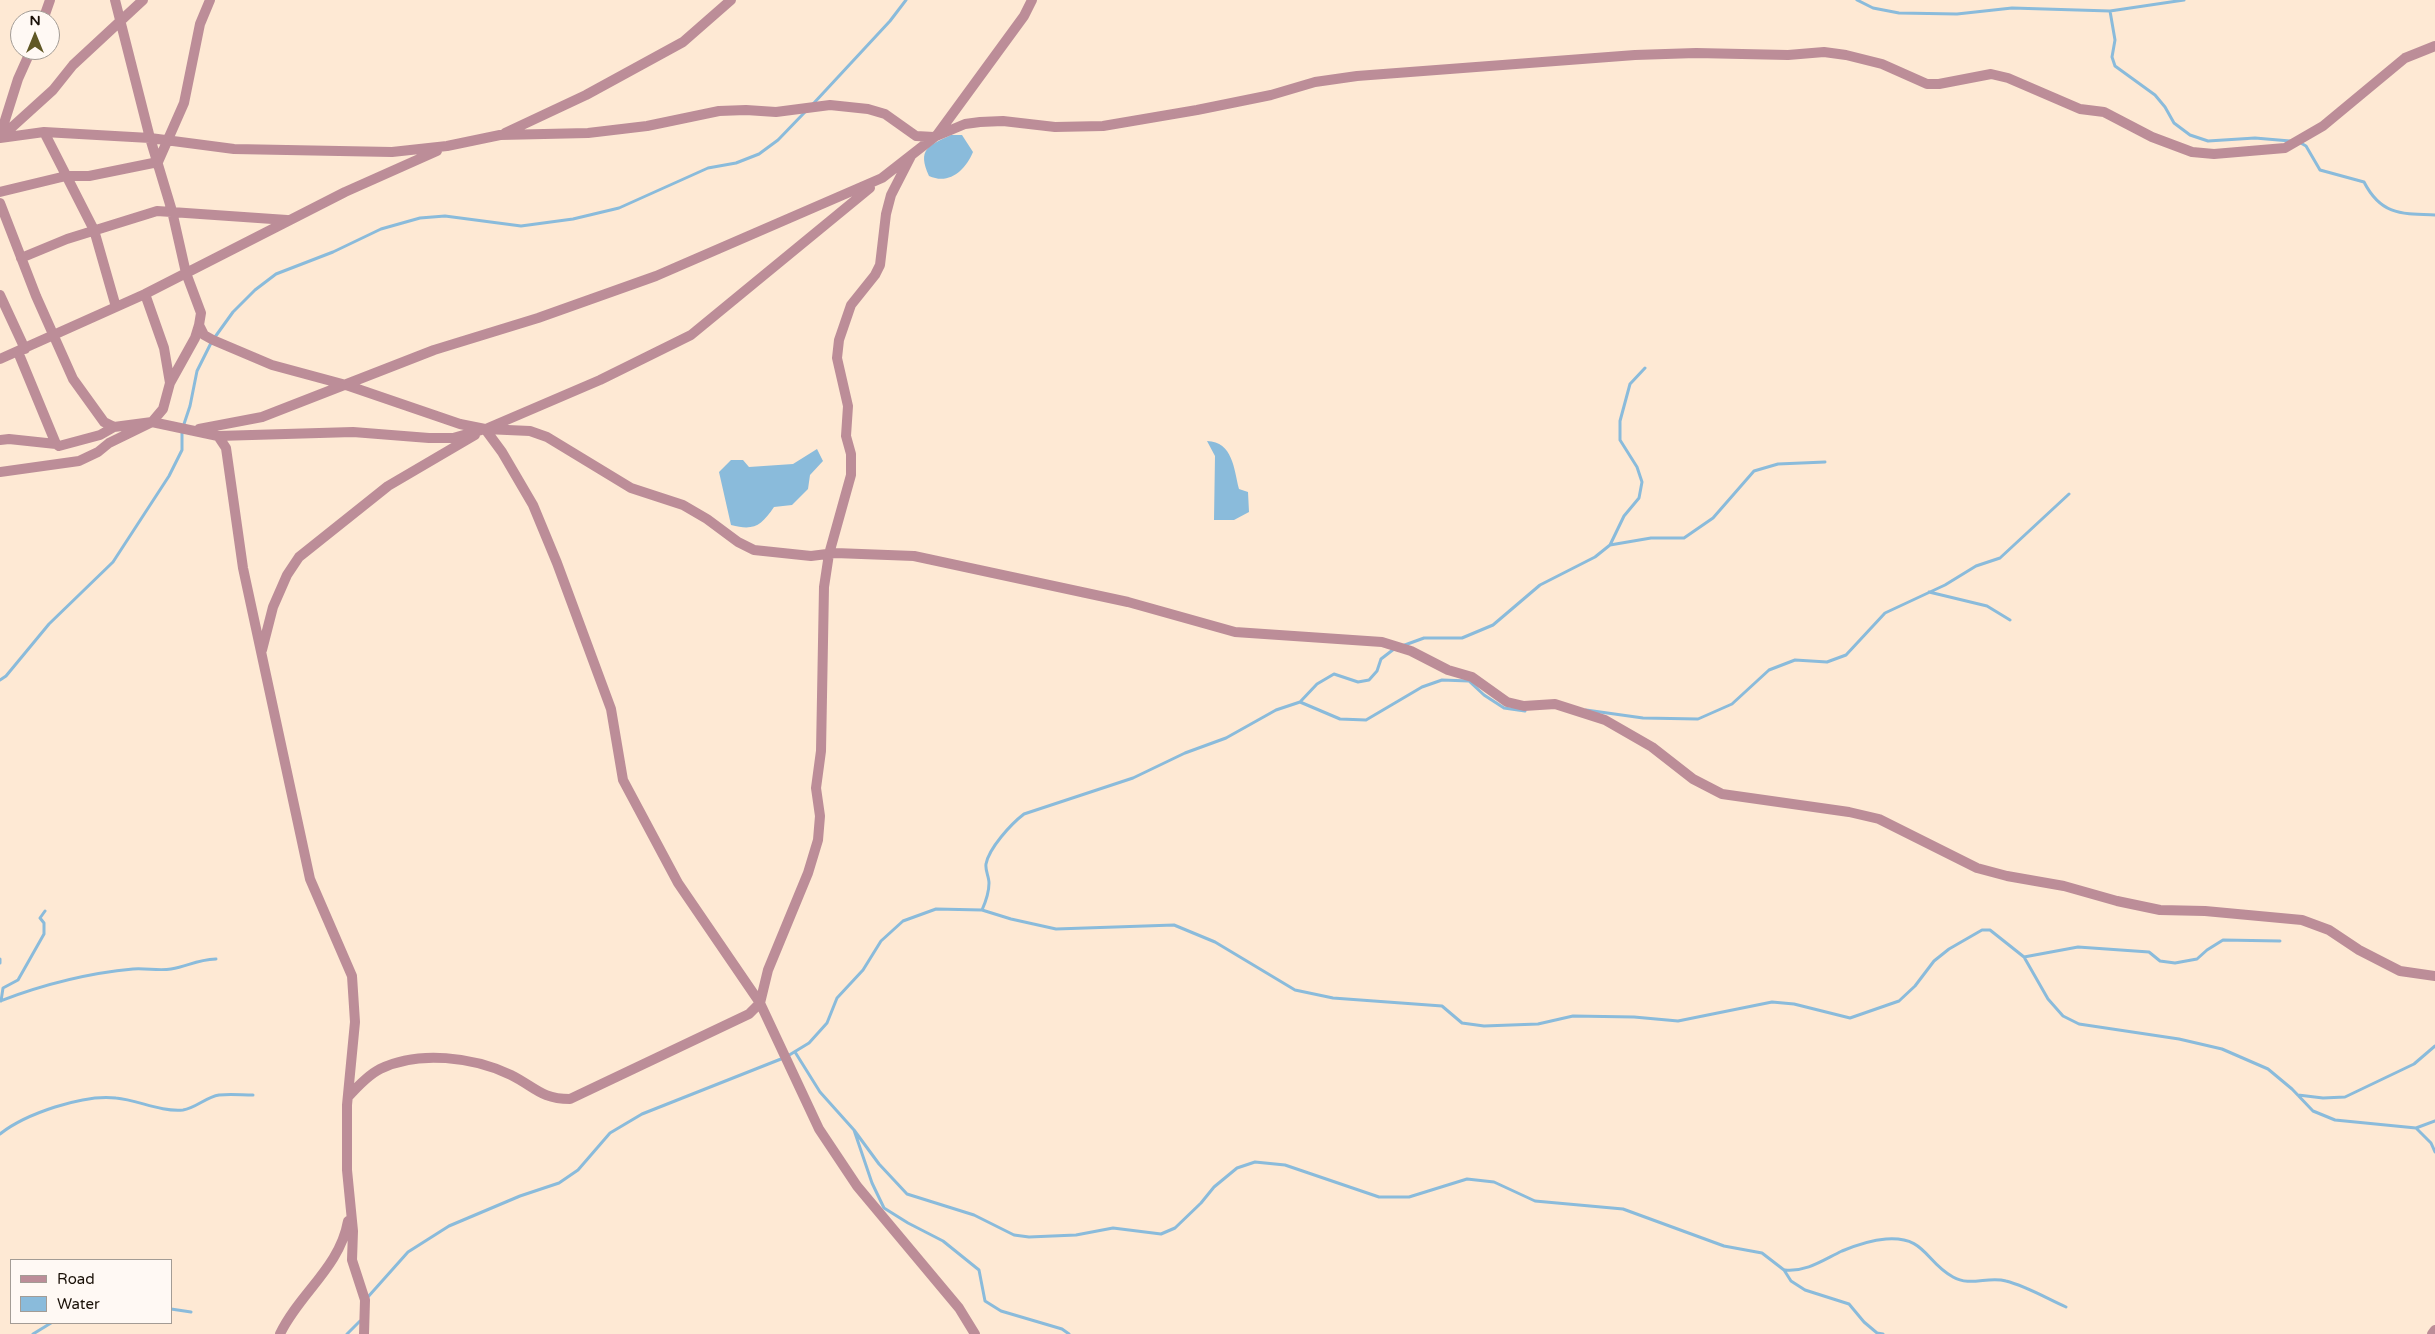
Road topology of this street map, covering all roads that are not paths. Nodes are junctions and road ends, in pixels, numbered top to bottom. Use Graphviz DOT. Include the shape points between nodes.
graph roads {
  1 [pos="115,0"];
  2 [pos="143,0"];
  3 [pos="210,0"];
  4 [pos="731,0"];
  5 [pos="1032,0"];
  6 [pos="121,20"];
  7 [pos="2435,46"];
  8 [pos="27,60"];
  9 [pos="44,132"];
  10 [pos="500,135"];
  11 [pos="934,137"];
  12 [pos="0,138"];
  13 [pos="150,138"];
  14 [pos="168,140"];
  15 [pos="447,146"];
  16 [pos="911,156"];
  17 [pos="158,162"];
  18 [pos="66,176"];
  19 [pos="882,178"];
  20 [pos="0,192"];
  21 [pos="0,203"];
  22 [pos="172,211"];
  23 [pos="288,220"];
  24 [pos="94,230"];
  25 [pos="21,258"];
  26 [pos="186,273"];
  27 [pos="145,294"];
  28 [pos="0,296"];
  29 [pos="116,307"];
  30 [pos="199,325"];
  31 [pos="53,334"];
  32 [pos="22,350"];
  33 [pos="0,359"];
  34 [pos="170,383"];
  35 [pos="346,385"];
  36 [pos="152,422"];
  37 [pos="114,427"];
  38 [pos="485,429"];
  39 [pos="192,431"];
  40 [pos="100,435"];
  41 [pos="218,436"];
  42 [pos="0,440"];
  43 [pos="56,444"];
  44 [pos="98,452"];
  45 [pos="0,472"];
  46 [pos="829,554"];
  47 [pos="262,654"];
  48 [pos="2435,976"];
  49 [pos="760,1003"];
  50 [pos="348,1097"];
  51 [pos="350,1209"];
  52 [pos="2435,1330"];
  53 [pos="280,1334"];
  54 [pos="364,1334"];
  55 [pos="974,1334"];
  56 [pos="2432,1334"];
  1 -- 6 [label="street"];
  2 -- 6 [label="street"];
  3 -- 14 [label="street" via="200,24 184,103"];
  4 -- 10 [label="street" via="684,42 586,95"];
  5 -- 11 [label="street" via="962,103"];
  6 -- 12 [label="street" via="53,90"];
  6 -- 13 [label="street"];
  7 -- 11 [label="street" via="2405,58 2323,126 2285,148 2214,154 2192,152 2152,137 2104,112 2080,109 2008,78 1991,74 1927,84 1882,64 1824,52 1635,55 1357,76 1103,126 1055,127 1003,121 980,122 965,124"];
  8 -- 12 [label="street"];
  9 -- 12 [label="street"];
  9 -- 13 [label="street"];
  9 -- 18 [label="street"];
  10 -- 11 [label="street" via="588,133 647,126 719,111 776,112 830,105 885,114 916,136"];
  10 -- 15 [label="street"];
  11 -- 16 [label="street"];
  13 -- 14 [label="street"];
  13 -- 17 [label="street"];
  14 -- 15 [label="street" via="234,149 334,152 392,152"];
  14 -- 17 [label="street"];
  15 -- 23 [label="street"];
  16 -- 19 [label="street"];
  16 -- 46 [label="street" via="888,205 880,265 851,305 839,340 837,358 848,406 846,436 851,454 851,475"];
  17 -- 18 [label="street" via="90,176"];
  17 -- 22 [label="street"];
  18 -- 20 [label="street"];
  18 -- 24 [label="street"];
  19 -- 35 [label="street" via="656,276 538,318 434,350"];
  19 -- 38 [label="street" via="691,335 600,380"];
  21 -- 25 [label="street"];
  22 -- 23 [label="street"];
  22 -- 24 [label="street" via="156,211"];
  22 -- 26 [label="street"];
  23 -- 26 [label="street"];
  24 -- 25 [label="street"];
  24 -- 29 [label="street"];
  25 -- 31 [label="street"];
  26 -- 27 [label="street"];
  26 -- 30 [label="street" via="200,313"];
  27 -- 29 [label="street"];
  27 -- 34 [label="street" via="164,348"];
  28 -- 32 [label="street"];
  29 -- 31 [label="street"];
  30 -- 34 [label="street"];
  30 -- 35 [label="street" via="204,335 213,340 272,365"];
  31 -- 32 [label="street"];
  31 -- 37 [label="street" via="73,379 104,422"];
  32 -- 33 [label="street"];
  32 -- 43 [label="street"];
  34 -- 36 [label="street" via="163,410"];
  35 -- 38 [label="street" via="460,424"];
  35 -- 39 [label="street" via="262,417"];
  36 -- 37 [label="street"];
  36 -- 39 [label="street"];
  36 -- 44 [label="street"];
  37 -- 40 [label="street"];
  38 -- 41 [label="street" via="453,438 353,432"];
  38 -- 46 [label="street" via="530,431 547,437 631,488 683,505 754,550 811,556"];
  38 -- 47 [label="street" via="388,486 299,558 273,607"];
  38 -- 49 [label="street" via="532,505 557,563 611,709 623,780 678,883"];
  39 -- 41 [label="street"];
  40 -- 43 [label="street" via="59,446"];
  40 -- 44 [label="street"];
  41 -- 47 [label="street" via="226,448 243,568"];
  42 -- 43 [label="street"];
  44 -- 45 [label="street" via="80,461"];
  46 -- 48 [label="street" via="914,556 1128,602 1235,632 1382,642 1411,650 1448,670 1472,677 1507,702 1524,706 1554,704 1605,720 1652,747 1693,779 1722,794 1879,819 1977,868 2117,901 2160,910 2302,920 2329,930 2400,971"];
  46 -- 49 [label="street" via="824,586 821,750 816,788 820,816 818,840 808,873 768,970"];
  47 -- 50 [label="street" via="310,879 352,976 355,1022"];
  49 -- 50 [label="street" via="749,1014 570,1099 543,1095 512,1075 490,1066 446,1058 409,1061 380,1069"];
  49 -- 55 [label="street" via="819,1129 857,1186 959,1308"];
  50 -- 51 [label="street"];
  51 -- 53 [label="street" via="345,1237 324,1274 287,1318"];
  51 -- 54 [label="street" via="352,1260 365,1300"];
  52 -- 56 [label="street"];
}
